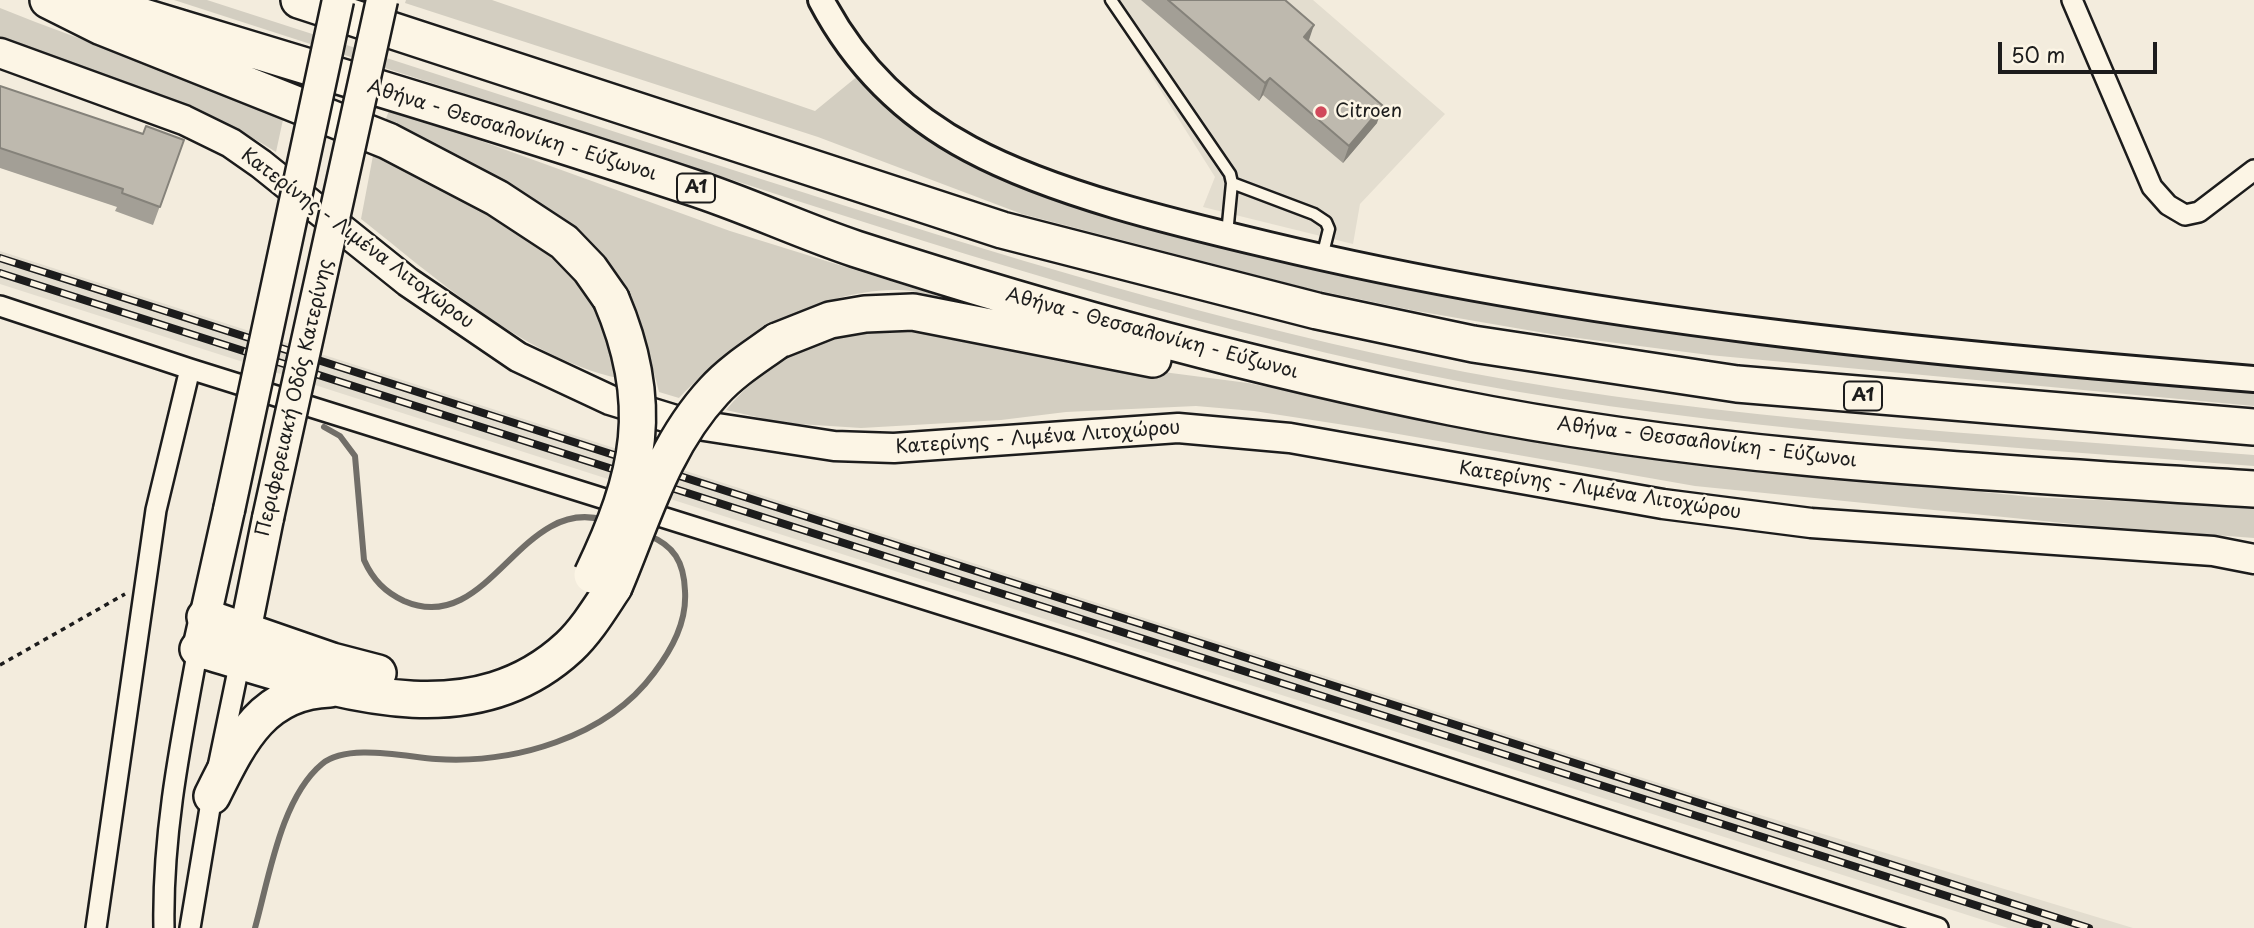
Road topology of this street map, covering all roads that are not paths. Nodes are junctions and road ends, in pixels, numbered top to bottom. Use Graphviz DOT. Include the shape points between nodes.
graph roads {
  1 [pos="48,0"];
  2 [pos="88,0"];
  3 [pos="299,0"];
  4 [pos="339,0"];
  5 [pos="382,0"];
  6 [pos="821,0"];
  7 [pos="1111,0"];
  8 [pos="2072,0"];
  9 [pos="418,38"];
  10 [pos="0,54"];
  11 [pos="2254,170"];
  12 [pos="1232,183"];
  13 [pos="1227,235"];
  14 [pos="1322,257"];
  15 [pos="0,306"];
  16 [pos="190,369"];
  17 [pos="1304,375"];
  18 [pos="2254,379"];
  19 [pos="2254,427"];
  20 [pos="2254,489"];
  21 [pos="2254,559"];
  22 [pos="603,581"];
  23 [pos="201,633"];
  24 [pos="243,646"];
  25 [pos="355,692"];
  26 [pos="212,796"];
  27 [pos="96,928"];
  28 [pos="164,928"];
  29 [pos="190,928"];
  30 [pos="1938,928"];
  1 -- 22 [label="highway, bridge" via="102,27 388,141 534,219 590,269 611,299 627,336 638,398 633,469"];
  2 -- 17 [label="highway, Αθήνα - Θεσσαλονίκη - Εύζωνοι / Α1" via="695,188 848,246 989,291"];
  3 -- 9 [label="highway, Α1"];
  4 -- 9 [label="highway"];
  4 -- 23 [label="main road, Περιφερειακή Οδός Κατερίνης, bridge"];
  5 -- 24 [label="main road, Περιφερειακή Οδός Κατερίνης, bridge"];
  6 -- 13 [label="street" via="876,80 937,130 1026,174"];
  7 -- 12 [label="lane"];
  8 -- 11 [label="street" via="2130,142 2152,187 2168,205 2185,215 2199,212"];
  9 -- 19 [label="highway, Α1" via="1002,230 1317,311 1473,344 1737,384"];
  10 -- 21 [label="main road, Κατερίνης - Λιμένα Λιτοχώρου" via="184,120 231,143 408,282 518,357 610,400 685,424 835,446 894,448 1178,428 1290,438 1663,504 1811,523 2213,551"];
  12 -- 13 [label="lane"];
  12 -- 14 [label="lane" via="1326,222 1329,229"];
  13 -- 14 [label="street"];
  14 -- 18 [label="street" via="1399,275 1750,330"];
  15 -- 16 [label="street"];
  16 -- 27 [label="street" via="162,480"];
  16 -- 30 [label="street" via="1077,647"];
  17 -- 20 [label="highway, Αθήνα - Θεσσαλονίκη - Εύζωνοι / Α1" via="1455,408 1732,450"];
  17 -- 22 [label="highway, bridge" via="1230,373 913,312 830,320 777,341 715,390 666,458"];
  22 -- 24 [label="highway" via="555,628 503,664 466,676 398,678"];
  22 -- 25 [label="highway" via="570,646 514,685 473,698 433,701"];
  23 -- 24 [label="highway"];
  23 -- 28 [label="street" via="174,784 164,869"];
  24 -- 25 [label="highway"];
  24 -- 26 [label="street, Περιφερειακή Οδός Κατερίνης"];
  25 -- 26 [label="highway" via="307,690 283,699 242,739"];
  26 -- 29 [label="street, Περιφερειακή Οδός Κατερίνης"];
}
